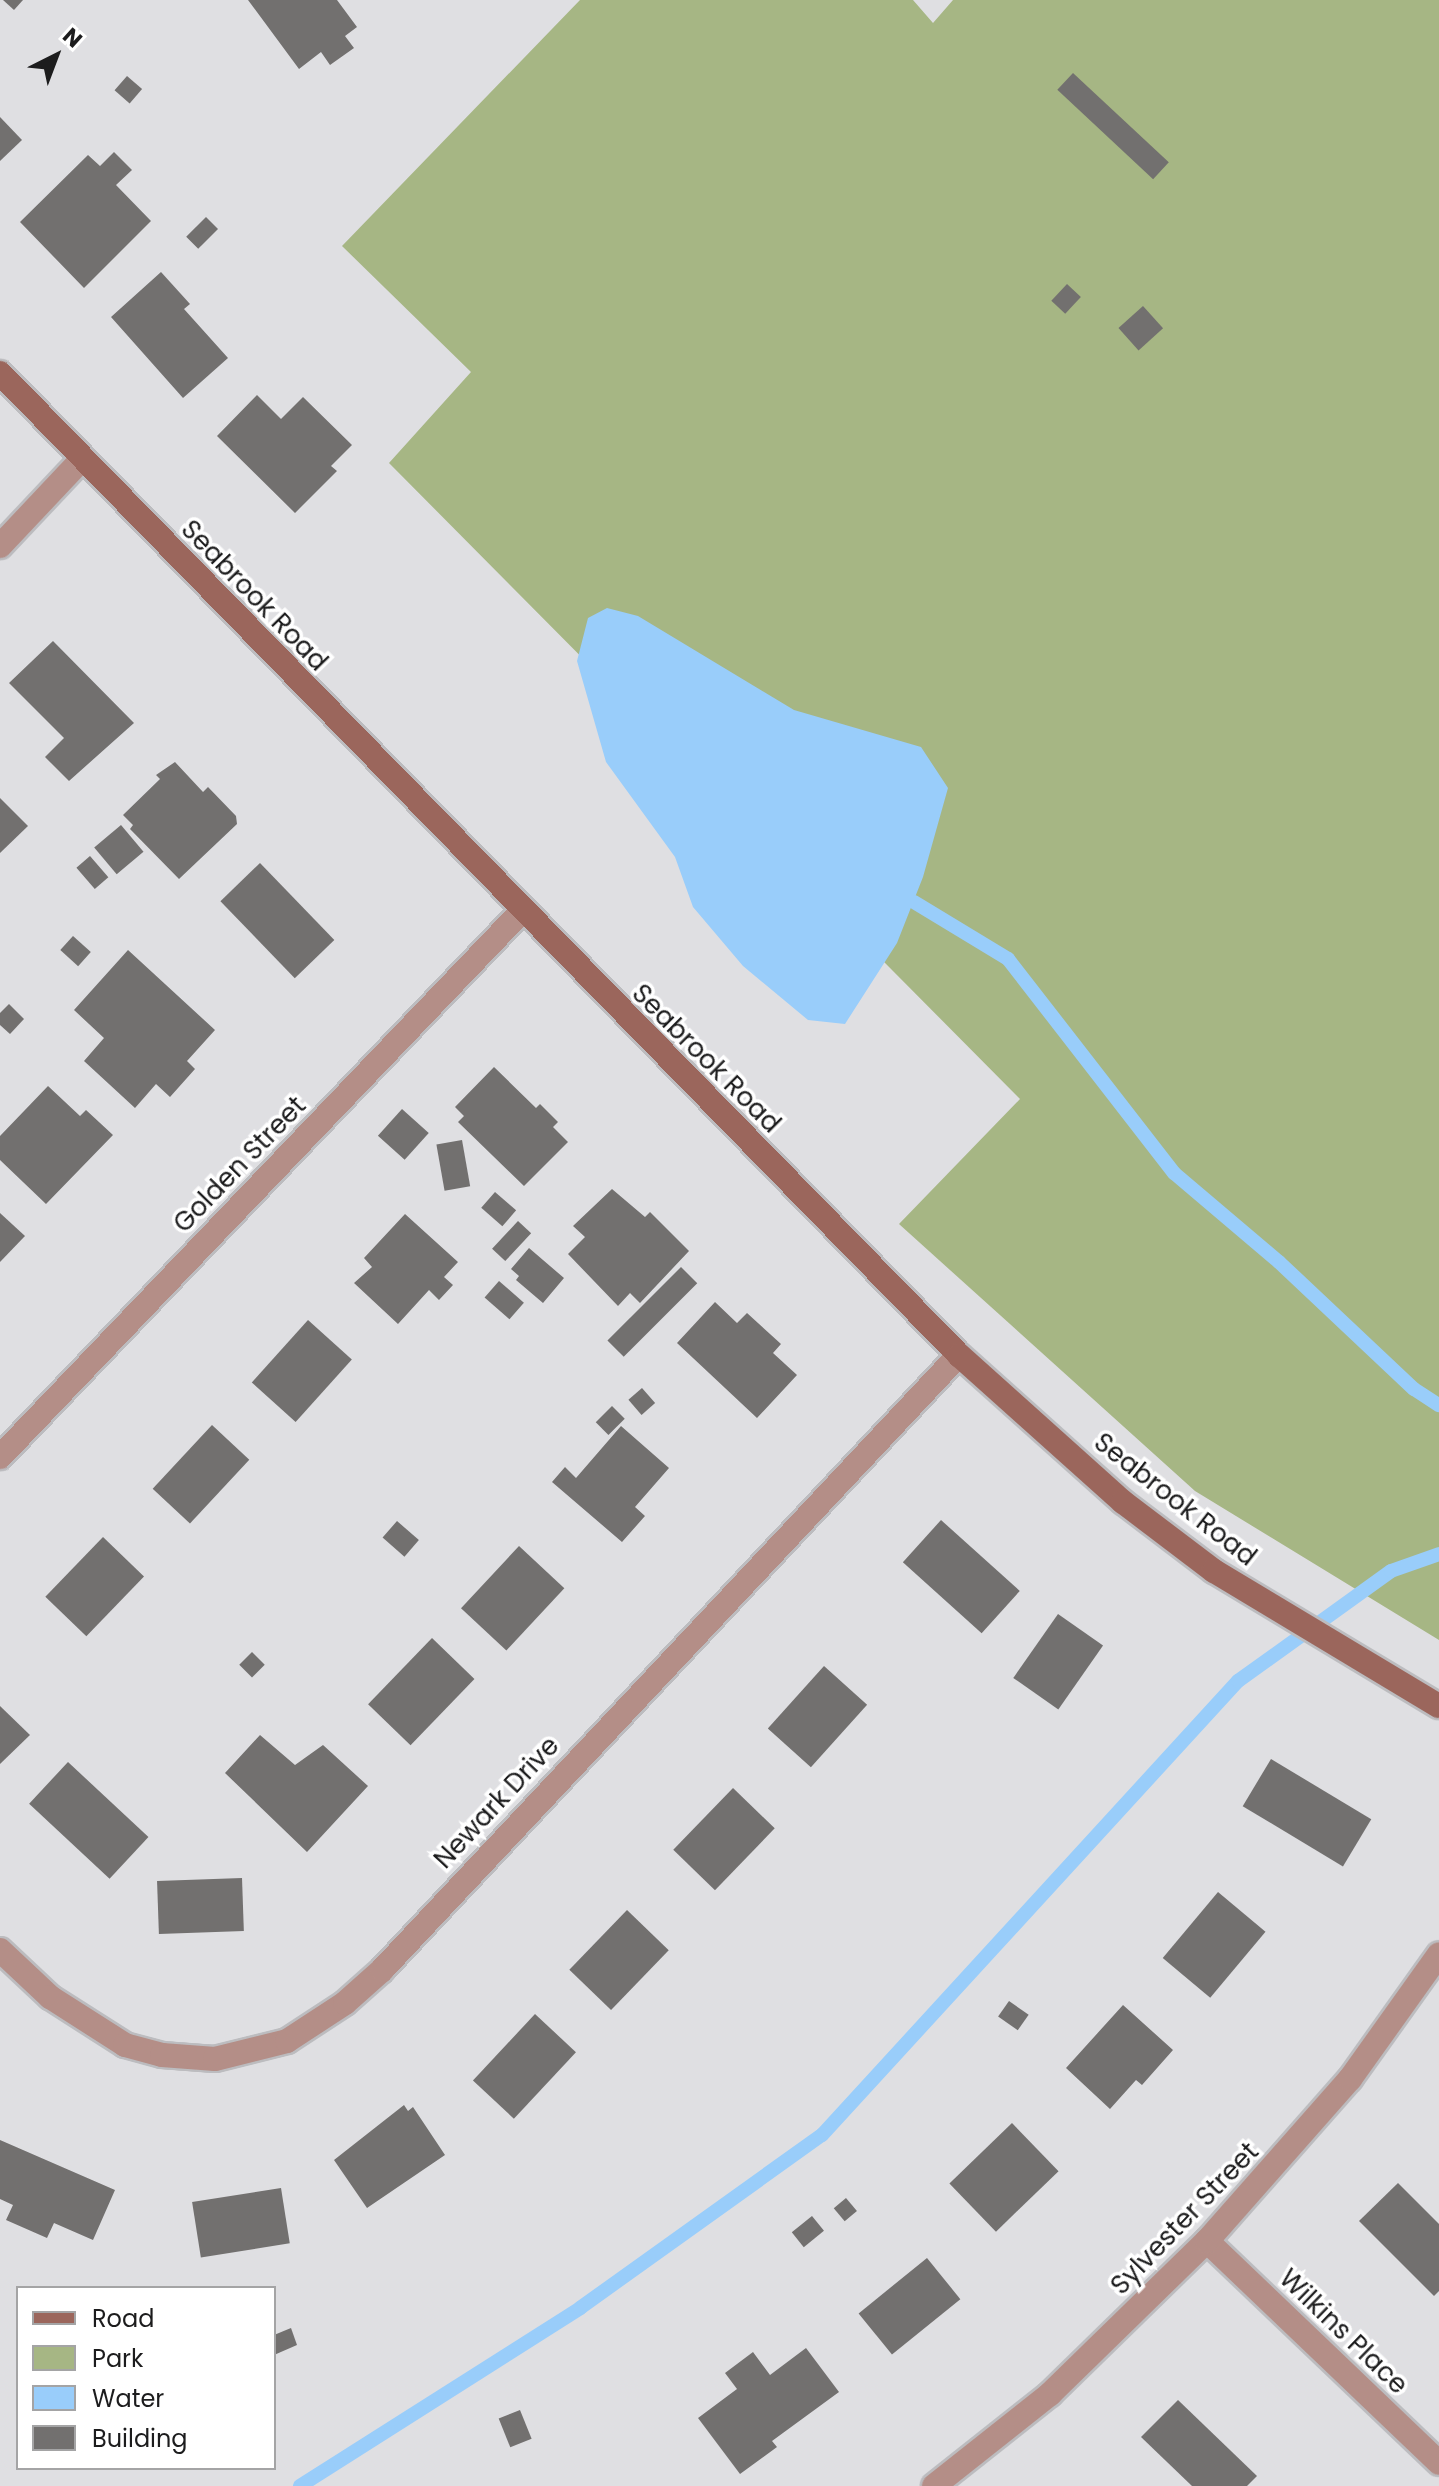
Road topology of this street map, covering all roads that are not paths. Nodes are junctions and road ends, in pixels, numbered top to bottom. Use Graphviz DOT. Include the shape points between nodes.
graph roads {
  1 [pos="0,373"];
  2 [pos="82,459"];
  3 [pos="0,546"];
  4 [pos="521,912"];
  5 [pos="959,1355"];
  6 [pos="0,1457"];
  7 [pos="1439,1706"];
  8 [pos="0,1950"];
  9 [pos="1439,1954"];
  10 [pos="1207,2241"];
  11 [pos="1439,2463"];
  12 [pos="934,2486"];
  1 -- 2 [label="street, Seabrook Road"];
  2 -- 3 [label="street"];
  2 -- 4 [label="street, Seabrook Road"];
  4 -- 5 [label="street, Seabrook Road"];
  4 -- 6 [label="street, Golden Street"];
  5 -- 7 [label="street, Seabrook Road" via="1123,1502 1214,1571"];
  5 -- 8 [label="street, Newark Drive" via="382,1970 345,2003 287,2041 215,2059 162,2055 125,2045 50,1997"];
  9 -- 10 [label="street, Sylvester Street" via="1350,2079"];
  10 -- 11 [label="street, Wilkins Place"];
  10 -- 12 [label="street, Sylvester Street" via="1050,2394"];
}
